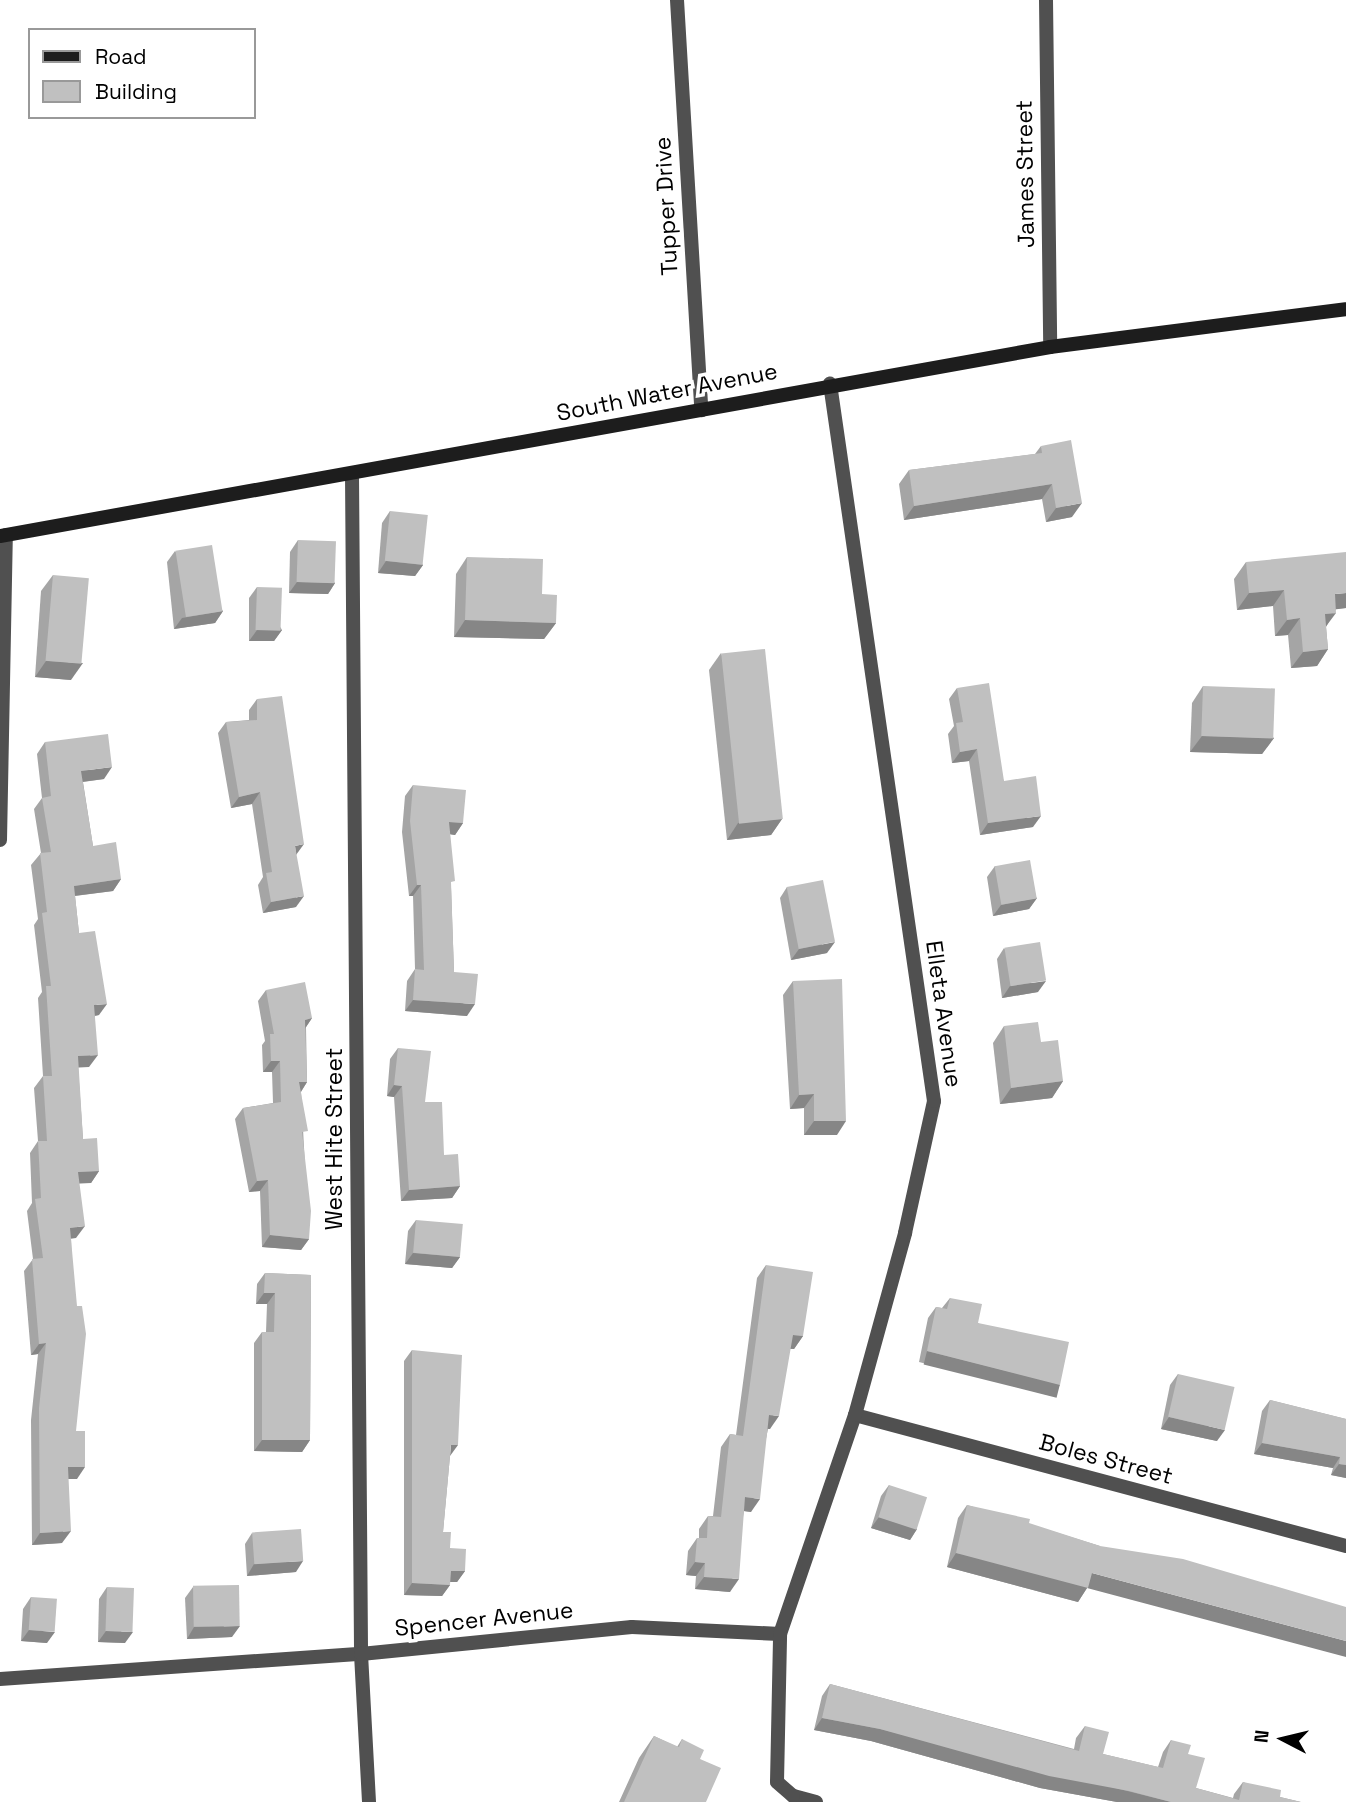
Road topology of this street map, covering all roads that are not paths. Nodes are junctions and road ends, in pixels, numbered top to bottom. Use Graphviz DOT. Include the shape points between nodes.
graph roads {
  1 [pos="677,0"];
  2 [pos="1046,0"];
  3 [pos="1346,309"];
  4 [pos="1050,347"];
  5 [pos="830,384"];
  6 [pos="701,410"];
  7 [pos="352,475"];
  8 [pos="3,536"];
  9 [pos="0,840"];
  10 [pos="855,1415"];
  11 [pos="1346,1546"];
  12 [pos="780,1634"];
  13 [pos="361,1654"];
  14 [pos="0,1679"];
  15 [pos="369,1802"];
  16 [pos="816,1802"];
  1 -- 6 [label="street, Tupper Drive"];
  2 -- 4 [label="street, James Street"];
  3 -- 4 [label="main road, South Water Avenue"];
  4 -- 5 [label="main road, South Water Avenue"];
  5 -- 6 [label="main road, South Water Avenue"];
  5 -- 10 [label="street, Elleta Avenue" via="934,1101 905,1233"];
  6 -- 7 [label="main road, South Water Avenue"];
  7 -- 8 [label="main road, South Water Avenue"];
  7 -- 13 [label="street, West Hite Street"];
  8 -- 9 [label="street"];
  10 -- 11 [label="street, Boles Street"];
  10 -- 12 [label="street, Elleta Avenue"];
  12 -- 13 [label="street, Spencer Avenue" via="632,1627"];
  12 -- 16 [label="street" via="777,1782 793,1796"];
  13 -- 14 [label="street, Spencer Avenue"];
  13 -- 15 [label="street, West Hite Street"];
}
